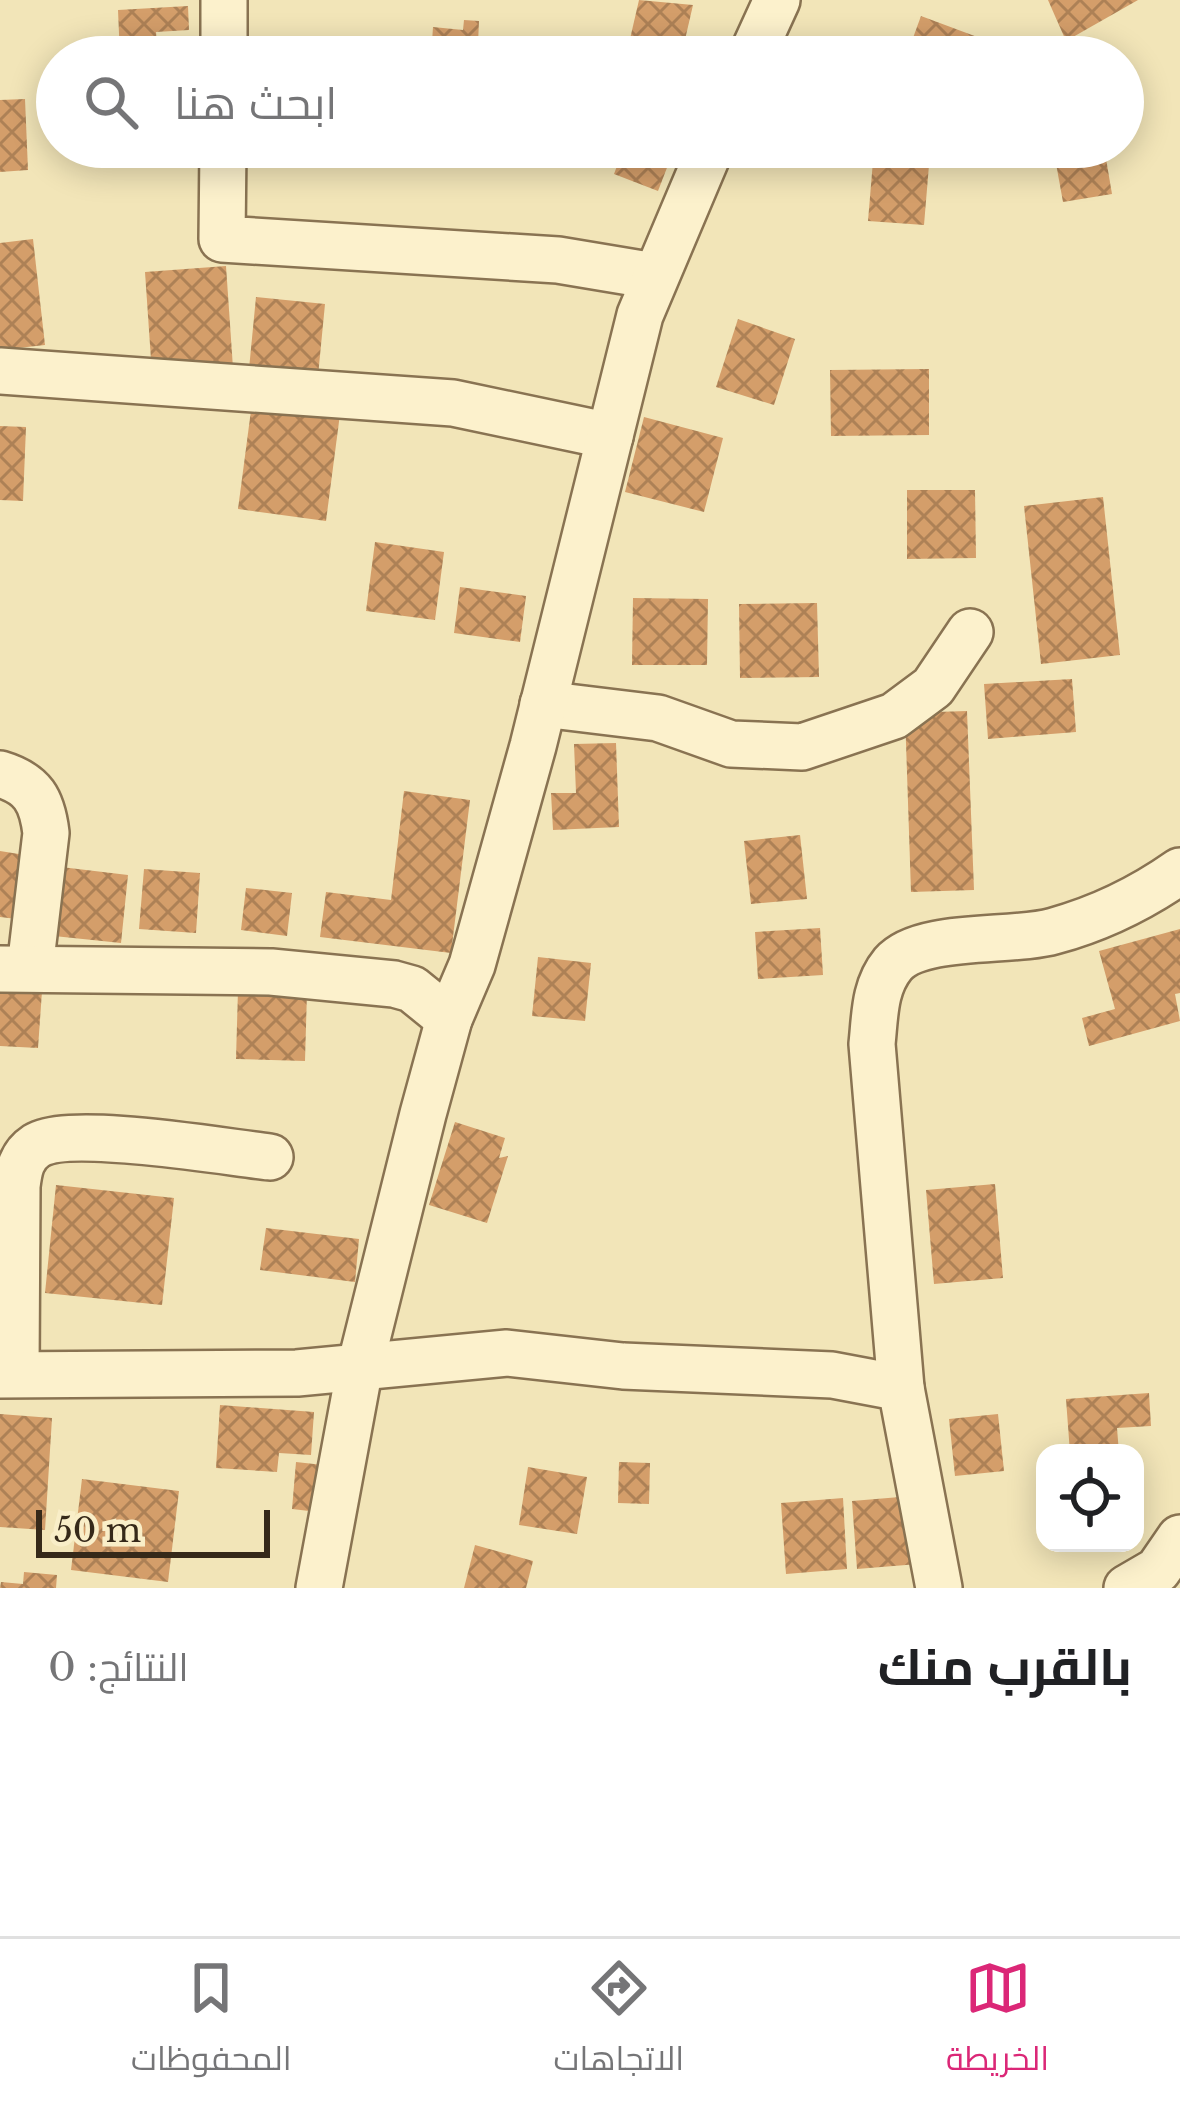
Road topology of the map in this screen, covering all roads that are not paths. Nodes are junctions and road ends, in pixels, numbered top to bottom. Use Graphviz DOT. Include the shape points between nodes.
graph roads {
  1 [pos="224,0"];
  2 [pos="776,0"];
  3 [pos="224,36"];
  4 [pos="760,36"];
  5 [pos="223,168"];
  6 [pos="702,168"];
  7 [pos="654,276"];
  8 [pos="0,371"];
  9 [pos="610,436"];
  10 [pos="970,632"];
  11 [pos="543,704"];
  12 [pos="0,774"];
  13 [pos="1180,871"];
  14 [pos="15,969"];
  15 [pos="448,1019"];
  16 [pos="270,1157"];
  17 [pos="360,1367"];
  18 [pos="8,1374"];
  19 [pos="901,1388"];
  20 [pos="1180,1538"];
  21 [pos="319,1588"];
  22 [pos="939,1588"];
  23 [pos="1127,1588"];
  1 -- 3 [label="street"];
  2 -- 4 [label="street"];
  5 -- 7 [label="street" via="222,239 559,260"];
  6 -- 7 [label="street"];
  7 -- 9 [label="street"];
  8 -- 9 [label="street" via="453,403"];
  9 -- 11 [label="street"];
  10 -- 11 [label="street" via="933,686 894,716 802,747 731,744 658,718"];
  11 -- 15 [label="street" via="472,965"];
  12 -- 14 [label="street" via="35,792 46,833"];
  13 -- 19 [label="street" via="1053,932 922,947 884,978 872,1044"];
  14 -- 15 [label="street" via="271,972 394,984"];
  15 -- 17 [label="street"];
  16 -- 18 [label="street" via="92,1138 32,1148 16,1186"];
  17 -- 18 [label="street"];
  17 -- 19 [label="street" via="507,1353 832,1375"];
  17 -- 21 [label="street"];
  19 -- 22 [label="street"];
  20 -- 23 [label="street" via="1158,1570"];
}
